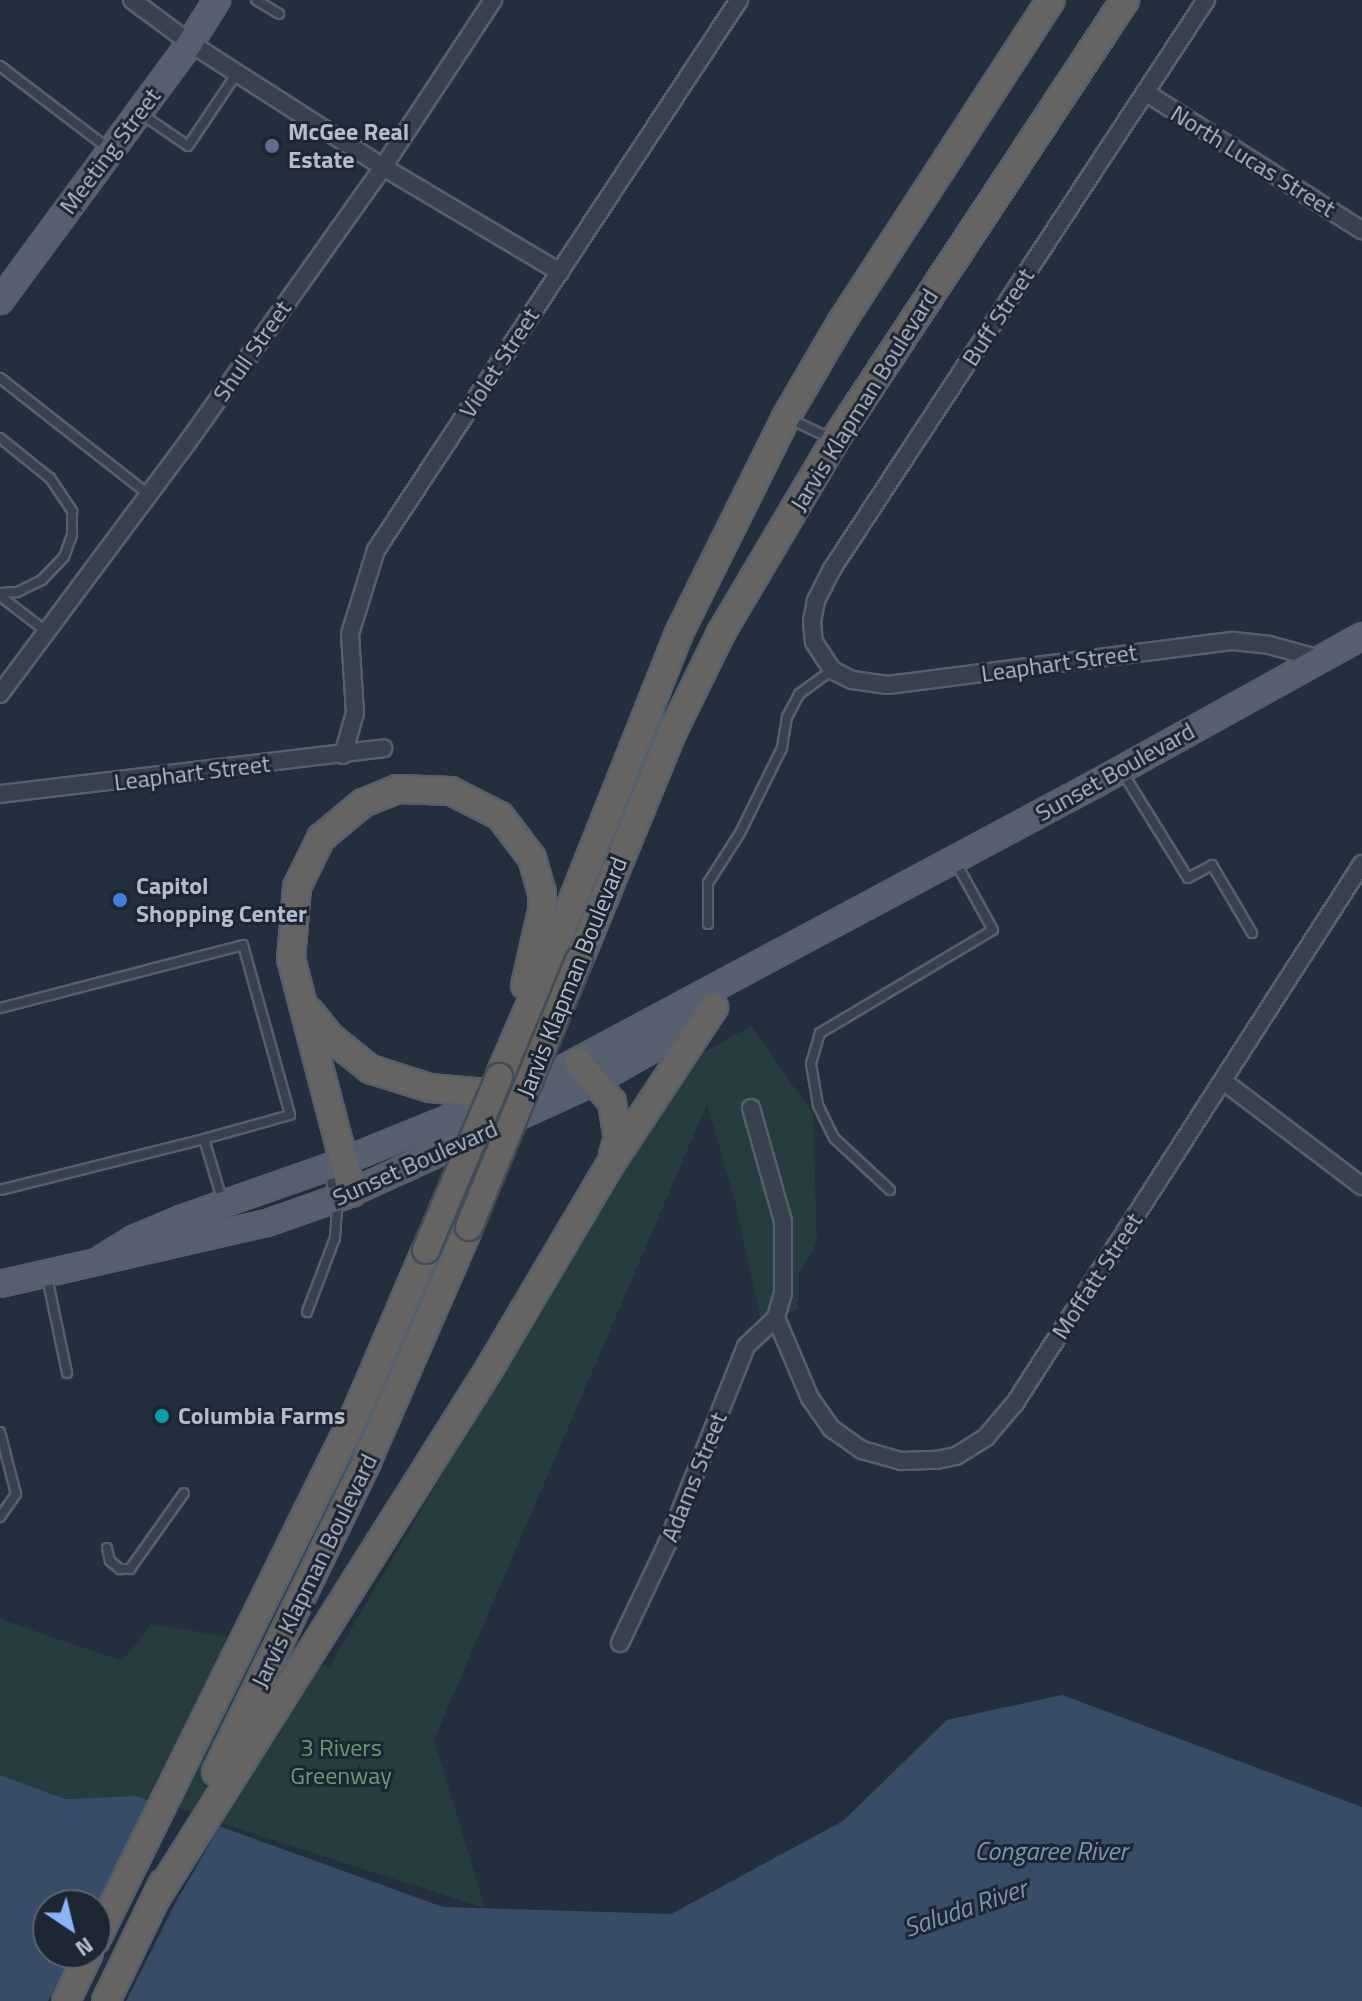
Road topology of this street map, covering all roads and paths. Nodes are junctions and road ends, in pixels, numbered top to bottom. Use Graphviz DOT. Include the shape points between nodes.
graph roads {
  1 [pos="132,0"];
  2 [pos="217,0"];
  3 [pos="256,0"];
  4 [pos="493,0"];
  5 [pos="739,0"];
  6 [pos="1051,0"];
  7 [pos="1125,0"];
  8 [pos="1206,0"];
  9 [pos="279,14"];
  10 [pos="190,43"];
  11 [pos="0,66"];
  12 [pos="237,72"];
  13 [pos="1145,92"];
  14 [pos="138,112"];
  15 [pos="110,150"];
  16 [pos="383,167"];
  17 [pos="1362,230"];
  18 [pos="560,272"];
  19 [pos="0,299"];
  20 [pos="0,378"];
  21 [pos="786,417"];
  22 [pos="0,438"];
  23 [pos="835,440"];
  24 [pos="149,495"];
  25 [pos="0,594"];
  26 [pos="47,632"];
  27 [pos="1362,636"];
  28 [pos="1320,659"];
  29 [pos="832,670"];
  30 [pos="0,694"];
  31 [pos="383,748"];
  32 [pos="343,755"];
  33 [pos="1121,770"];
  34 [pos="0,794"];
  35 [pos="954,859"];
  36 [pos="1362,864"];
  37 [pos="866,905"];
  38 [pos="708,924"];
  39 [pos="1252,933"];
  40 [pos="533,983"];
  41 [pos="303,1003"];
  42 [pos="714,1007"];
  43 [pos="0,1008"];
  44 [pos="587,1072"];
  45 [pos="1223,1081"];
  46 [pos="503,1086"];
  47 [pos="751,1108"];
  48 [pos="204,1139"];
  49 [pos="336,1164"];
  50 [pos="610,1165"];
  51 [pos="1362,1186"];
  52 [pos="0,1190"];
  53 [pos="890,1190"];
  54 [pos="343,1196"];
  55 [pos="224,1204"];
  56 [pos="103,1258"];
  57 [pos="46,1273"];
  58 [pos="0,1284"];
  59 [pos="307,1312"];
  60 [pos="776,1318"];
  61 [pos="67,1373"];
  62 [pos="0,1432"];
  63 [pos="184,1493"];
  64 [pos="0,1517"];
  65 [pos="107,1548"];
  66 [pos="620,1643"];
  67 [pos="156,1898"];
  68 [pos="112,1908"];
  69 [pos="81,1969"];
  70 [pos="66,2001"];
  71 [pos="106,2001"];
  1 -- 10 [label="street"];
  2 -- 10 [label="main road, Meeting Street"];
  3 -- 9 [label="lane"];
  4 -- 16 [label="street, Shull Street"];
  5 -- 18 [label="street, Violet Street"];
  6 -- 21 [label="highway, Jarvis Klapman Boulevard"];
  7 -- 23 [label="highway, Jarvis Klapman Boulevard"];
  8 -- 13 [label="street, Buff Street"];
  10 -- 12 [label="street"];
  10 -- 14 [label="main road, Meeting Street"];
  11 -- 15 [label="lane"];
  12 -- 14 [label="lane" via="188,146"];
  12 -- 16 [label="street"];
  13 -- 17 [label="street, North Lucas Street"];
  13 -- 29 [label="street, Buff Street" via="832,569 812,621 814,642"];
  14 -- 15 [label="main road, Meeting Street"];
  15 -- 19 [label="main road, Meeting Street"];
  16 -- 18 [label="street"];
  16 -- 24 [label="street, Shull Street"];
  18 -- 32 [label="street, Violet Street" via="376,550 350,634 355,713"];
  20 -- 24 [label="lane"];
  21 -- 23 [label="lane"];
  21 -- 40 [label="highway, Jarvis Klapman Boulevard" via="679,633"];
  22 -- 25 [label="lane" via="50,478 72,511 72,523 64,557 42,580"];
  23 -- 67 [label="highway, Jarvis Klapman Boulevard, bridge" via="721,633 673,731 366,1464"];
  24 -- 26 [label="street, Shull Street"];
  25 -- 26 [label="lane"];
  26 -- 30 [label="street, Shull Street"];
  27 -- 28 [label="main road, Sunset Boulevard"];
  28 -- 29 [label="street, Leaphart Street" via="1233,641 906,685 852,680"];
  28 -- 33 [label="main road, Sunset Boulevard"];
  29 -- 38 [label="lane" via="799,694 787,717 782,748 740,833 708,883"];
  31 -- 32 [label="street, Leaphart Street"];
  32 -- 34 [label="street, Leaphart Street"];
  33 -- 35 [label="main road, Sunset Boulevard"];
  33 -- 39 [label="lane" via="1188,878 1212,865"];
  35 -- 37 [label="main road, Sunset Boulevard"];
  35 -- 53 [label="lane" via="993,930 820,1033 811,1064 818,1105 834,1138"];
  36 -- 45 [label="street, Moffatt Street"];
  37 -- 42 [label="main road, Sunset Boulevard" via="819,944"];
  37 -- 44 [label="main road, Sunset Boulevard"];
  40 -- 41 [label="highway" via="542,911 532,858 513,828 485,805 451,791 415,787 379,795 348,813 321,838 303,869 290,941"];
  40 -- 46 [label="highway"];
  41 -- 46 [label="highway" via="330,1037 370,1069 430,1088"];
  41 -- 49 [label="highway"];
  42 -- 44 [label="main road, Sunset Boulevard" via="661,1044"];
  42 -- 50 [label="highway"];
  43 -- 48 [label="lane" via="243,945 290,1115"];
  44 -- 46 [label="main road, Sunset Boulevard"];
  44 -- 50 [label="highway" via="612,1102 618,1122"];
  44 -- 54 [label="main road, Sunset Boulevard"];
  45 -- 51 [label="street"];
  45 -- 60 [label="street, Moffatt Street" via="1015,1403 986,1437 956,1456 901,1461 846,1441 810,1398"];
  46 -- 49 [label="main road, Sunset Boulevard"];
  46 -- 68 [label="highway, Jarvis Klapman Boulevard, bridge" via="356,1413"];
  47 -- 60 [label="street" via="783,1221 783,1293"];
  48 -- 52 [label="lane"];
  48 -- 55 [label="lane"];
  49 -- 54 [label="highway"];
  49 -- 55 [label="main road, Sunset Boulevard"];
  50 -- 67 [label="highway" via="491,1366"];
  54 -- 56 [label="main road, Sunset Boulevard" via="267,1223"];
  54 -- 59 [label="lane" via="335,1238"];
  55 -- 56 [label="main road, Sunset Boulevard" via="133,1239"];
  56 -- 57 [label="main road, Sunset Boulevard"];
  57 -- 58 [label="main road, Sunset Boulevard"];
  57 -- 61 [label="lane"];
  60 -- 66 [label="street, Adams Street" via="746,1346 667,1544"];
  62 -- 64 [label="lane" via="16,1494"];
  63 -- 65 [label="lane" via="130,1569 110,1561"];
  67 -- 71 [label="highway, Jarvis Klapman Boulevard"];
  69 -- 70 [label="highway"];
}
